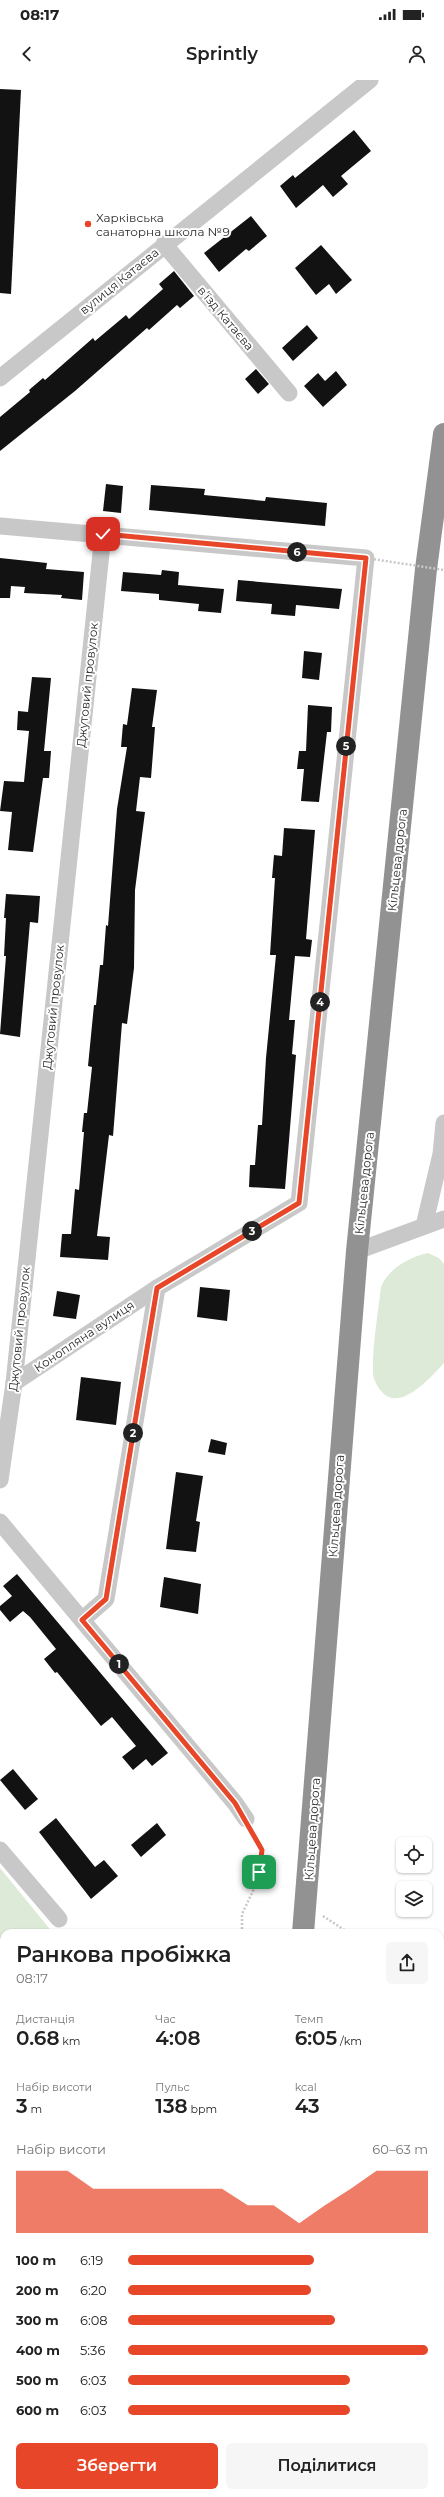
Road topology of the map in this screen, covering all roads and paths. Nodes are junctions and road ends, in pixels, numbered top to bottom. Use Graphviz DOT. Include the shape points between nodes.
graph roads {
  1 [pos="370,80"];
  2 [pos="164,244"];
  3 [pos="0,378"];
  4 [pos="289,393"];
  5 [pos="444,434"];
  6 [pos="0,526"];
  7 [pos="103,534"];
  8 [pos="366,558"];
  9 [pos="444,570"];
  10 [pos="444,1123"];
  11 [pos="444,1220"];
  12 [pos="424,1226"];
  13 [pos="357,1251"];
  14 [pos="157,1288"];
  15 [pos="14,1383"];
  16 [pos="0,1480"];
  17 [pos="0,1522"];
  18 [pos="82,1620"];
  19 [pos="246,1819"];
  20 [pos="0,1850"];
  21 [pos="306,1906"];
  22 [pos="60,1919"];
  23 [pos="242,1929"];
  24 [pos="303,1929"];
  25 [pos="343,1929"];
  1 -- 2 [label="street, вулиця Катаєва"];
  2 -- 3 [label="street, вулиця Катаєва"];
  2 -- 4 [label="street, в’їзд Катаєва"];
  5 -- 13 [label="highway, Кільцева дорога" via="426,569"];
  6 -- 7 [label="street"];
  7 -- 8 [label="street"];
  7 -- 15 [label="street, Джутовий провулок"];
  8 -- 9 [label="path, bridge"];
  8 -- 14 [label="street, Конопляна вулиця" via="299,1203"];
  10 -- 12 [label="street" via="442,1154"];
  11 -- 12 [label="street"];
  12 -- 13 [label="street"];
  13 -- 21 [label="highway, Кільцева дорога"];
  14 -- 15 [label="street, Конопляна вулиця"];
  14 -- 18 [label="street" via="106,1599"];
  15 -- 16 [label="street, Джутовий провулок"];
  17 -- 18 [label="street"];
  18 -- 19 [label="street"];
  19 -- 23 [label="path" via="262,1850 259,1872 242,1914"];
  20 -- 22 [label="street"];
  21 -- 24 [label="highway, Кільцева дорога"];
  21 -- 25 [label="path"];
}
